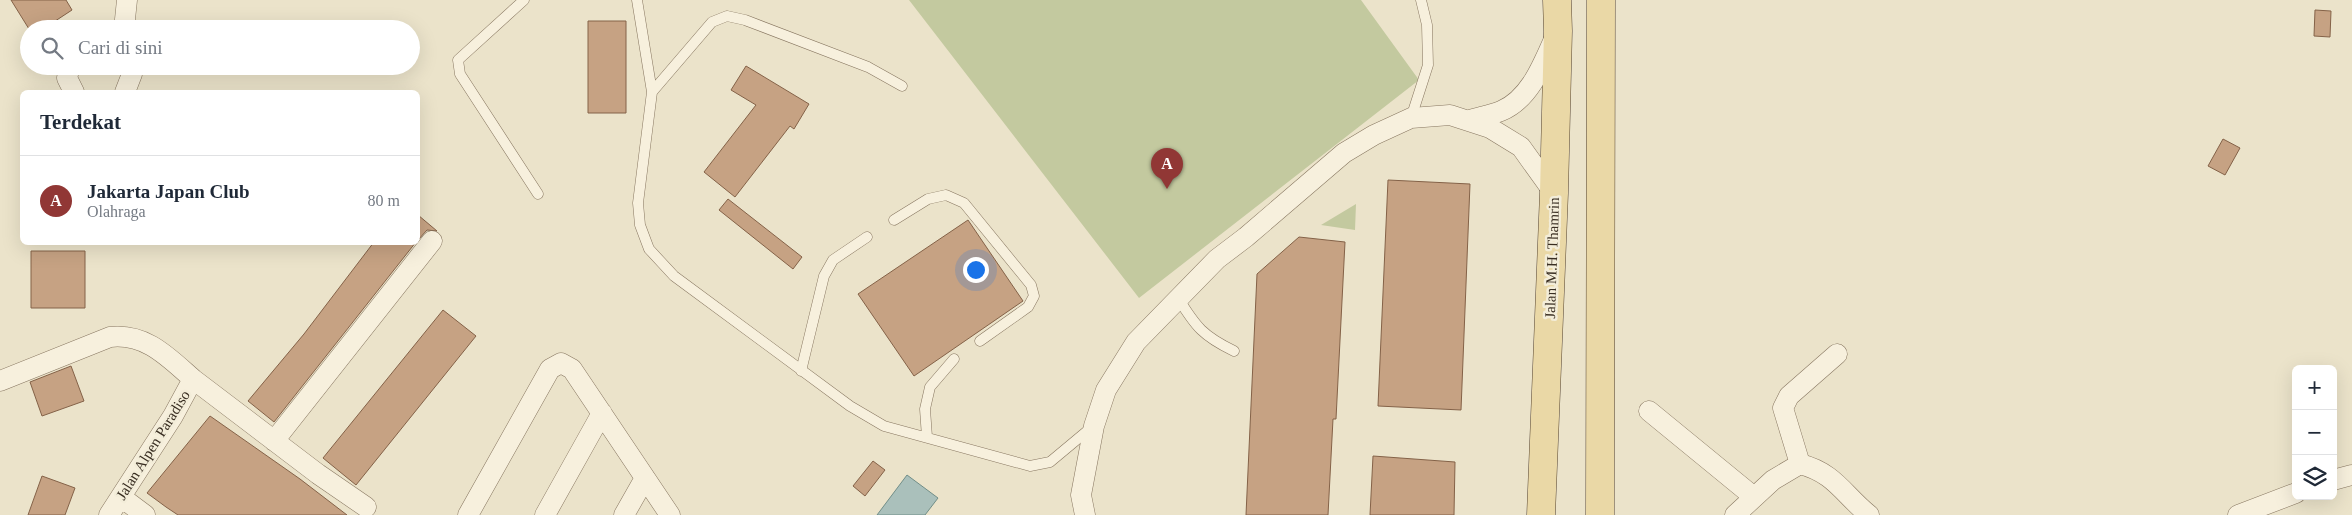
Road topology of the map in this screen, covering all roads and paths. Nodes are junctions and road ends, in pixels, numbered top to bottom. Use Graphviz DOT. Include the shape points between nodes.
graph roads {
  1 [pos="127,0"];
  2 [pos="524,0"];
  3 [pos="637,0"];
  4 [pos="1421,0"];
  5 [pos="1557,0"];
  6 [pos="1601,0"];
  7 [pos="125,20"];
  8 [pos="1558,31"];
  9 [pos="67,75"];
  10 [pos="132,75"];
  11 [pos="902,86"];
  12 [pos="73,90"];
  13 [pos="126,90"];
  14 [pos="652,92"];
  15 [pos="1411,118"];
  16 [pos="1470,120"];
  17 [pos="1554,193"];
  18 [pos="538,194"];
  19 [pos="894,220"];
  20 [pos="867,237"];
  21 [pos="432,242"];
  22 [pos="1178,298"];
  23 [pos="980,341"];
  24 [pos="1234,351"];
  25 [pos="1837,354"];
  26 [pos="954,359"];
  27 [pos="801,371"];
  28 [pos="194,379"];
  29 [pos="0,381"];
  30 [pos="1649,411"];
  31 [pos="602,413"];
  32 [pos="1094,426"];
  33 [pos="927,437"];
  34 [pos="274,441"];
  35 [pos="1800,464"];
  36 [pos="2352,475"];
  37 [pos="645,478"];
  38 [pos="2337,479"];
  39 [pos="2292,495"];
  40 [pos="121,497"];
  41 [pos="1754,497"];
  42 [pos="366,507"];
  43 [pos="109,515"];
  44 [pos="145,515"];
  45 [pos="468,515"];
  46 [pos="545,515"];
  47 [pos="624,515"];
  48 [pos="670,515"];
  49 [pos="1085,515"];
  50 [pos="1541,515"];
  51 [pos="1600,515"];
  52 [pos="1735,515"];
  53 [pos="1869,515"];
  54 [pos="2238,515"];
  1 -- 7 [label="street"];
  2 -- 18 [label="lane" via="458,60 460,74"];
  3 -- 14 [label="lane"];
  4 -- 15 [label="lane" via="1427,25 1428,65"];
  5 -- 8 [label="main road, Jalan M.H. Thamrin"];
  6 -- 51 [label="main road"];
  8 -- 16 [label="street" via="1524,94 1502,111"];
  8 -- 17 [label="main road, Jalan M.H. Thamrin"];
  9 -- 12 [label="street"];
  10 -- 13 [label="street"];
  11 -- 14 [label="lane" via="868,66 727,16 712,22"];
  14 -- 27 [label="lane" via="638,203 640,226 649,249 674,276"];
  15 -- 16 [label="street" via="1450,115"];
  15 -- 22 [label="street" via="1344,153 1246,238 1217,258"];
  16 -- 17 [label="street" via="1490,128 1521,148"];
  17 -- 50 [label="main road, Jalan M.H. Thamrin"];
  19 -- 23 [label="lane" via="928,198 946,195 964,203 1031,285 1034,296 1028,307"];
  20 -- 27 [label="lane" via="833,260 824,276"];
  21 -- 34 [label="street"];
  22 -- 24 [label="lane" via="1195,325 1214,341"];
  22 -- 32 [label="street" via="1136,342 1106,390"];
  25 -- 35 [label="street" via="1789,396 1784,408"];
  26 -- 33 [label="lane" via="930,387 925,409"];
  27 -- 33 [label="lane" via="884,426"];
  28 -- 29 [label="street, Jalan Alpen Paradiso" via="151,344 124,335 110,337"];
  28 -- 34 [label="street"];
  28 -- 40 [label="street, Jalan Alpen Paradiso"];
  30 -- 41 [label="street"];
  31 -- 37 [label="street"];
  31 -- 45 [label="street" via="572,369 561,363 550,369"];
  31 -- 46 [label="street"];
  32 -- 33 [label="lane" via="1050,462 1030,466"];
  32 -- 49 [label="street" via="1081,496"];
  34 -- 42 [label="street"];
  35 -- 41 [label="street" via="1773,480"];
  35 -- 53 [label="street" via="1830,476"];
  36 -- 38 [label="street"];
  37 -- 47 [label="street"];
  37 -- 48 [label="street"];
  39 -- 54 [label="street"];
  40 -- 43 [label="street, Jalan Alpen Paradiso"];
  40 -- 44 [label="street"];
  41 -- 52 [label="street"];
}
